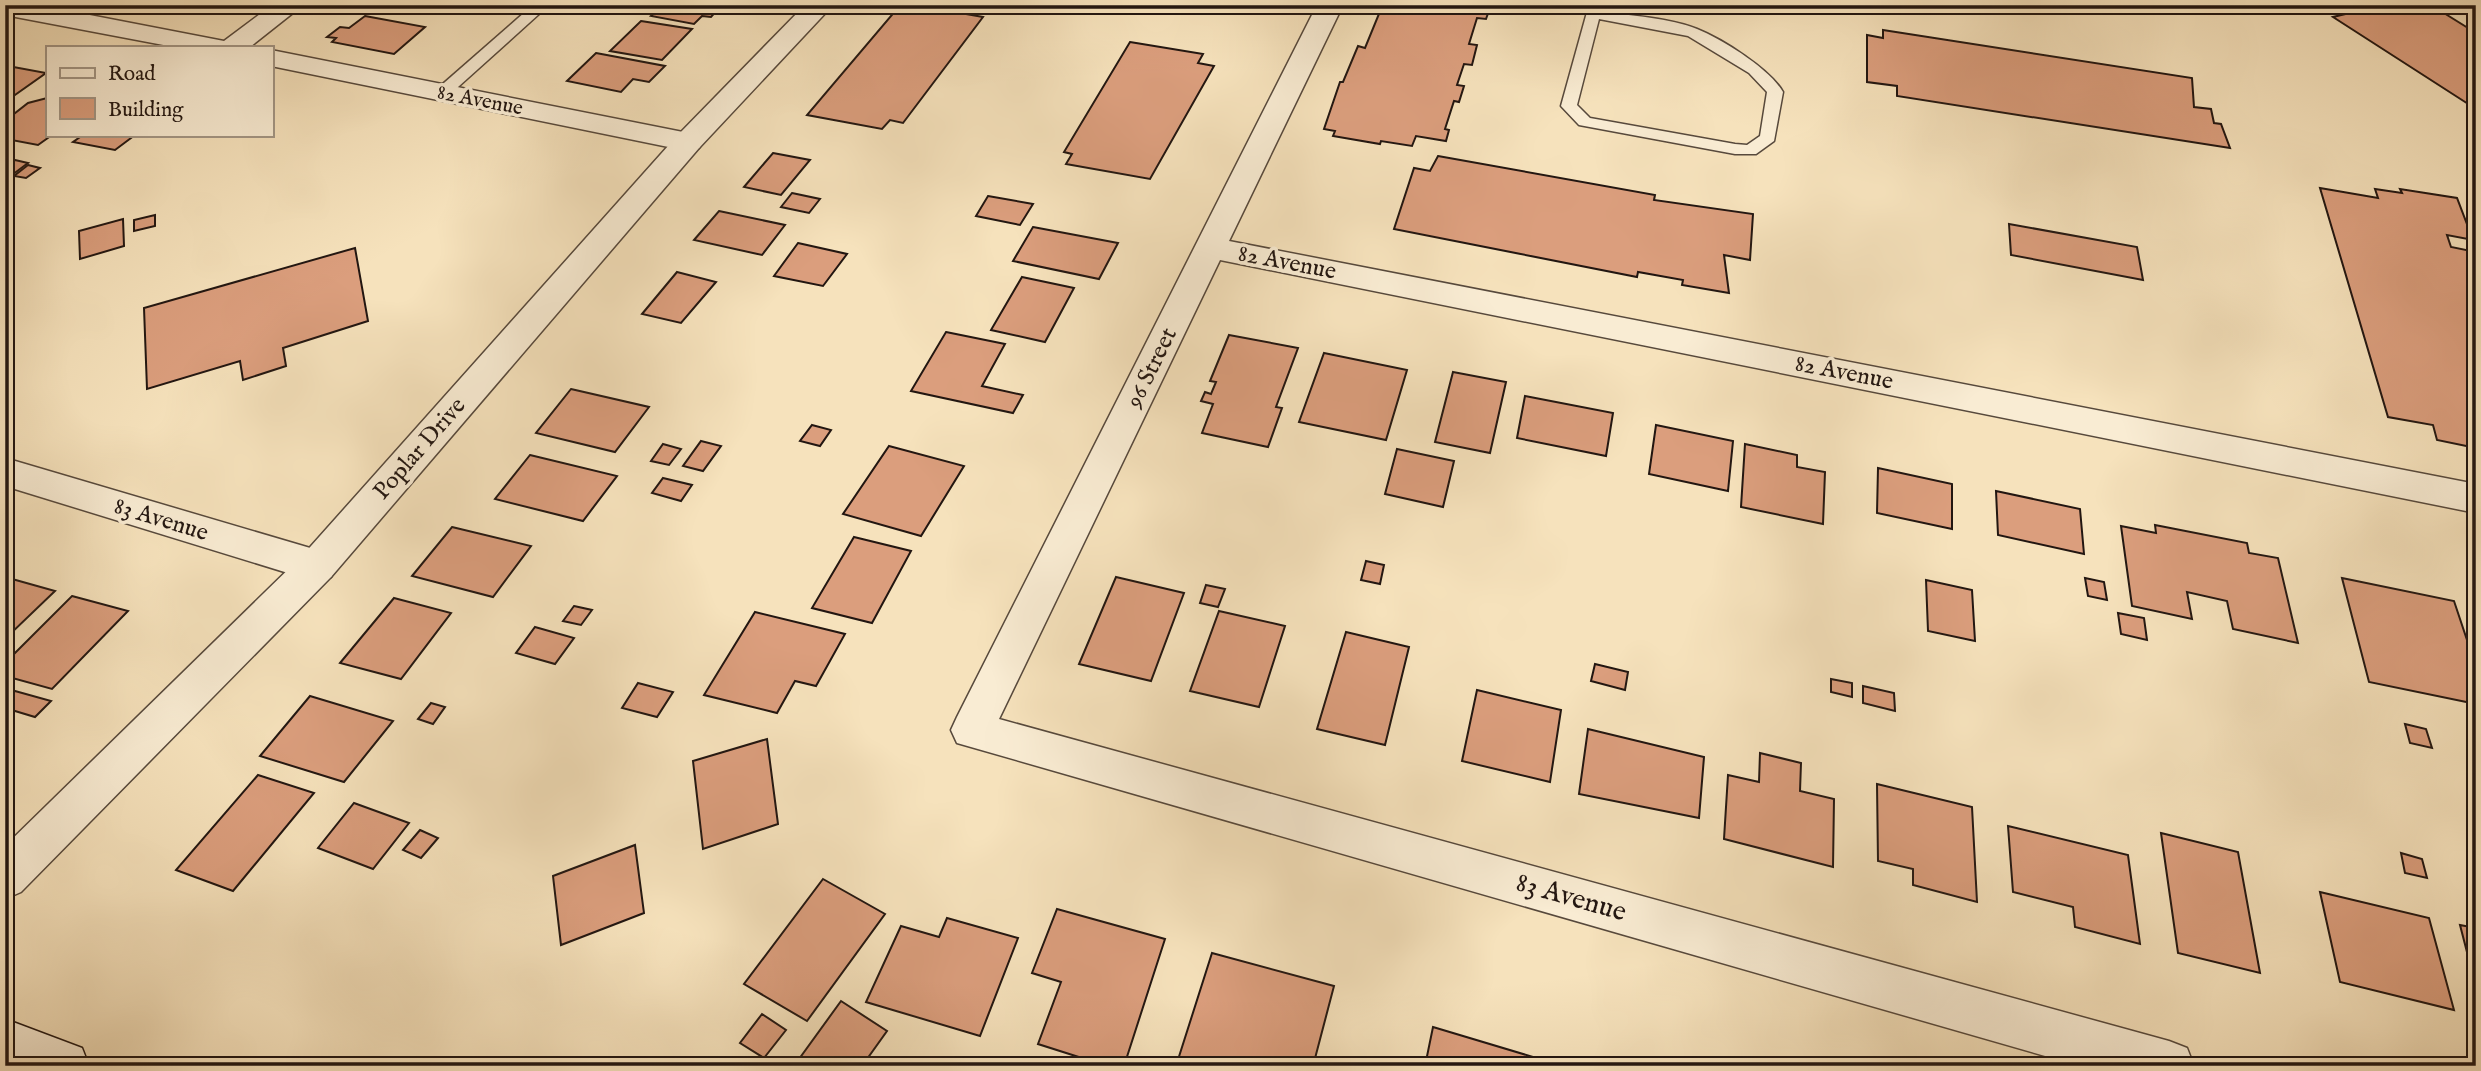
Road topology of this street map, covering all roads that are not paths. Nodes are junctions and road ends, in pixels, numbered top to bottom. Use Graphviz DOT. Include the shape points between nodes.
graph roads {
  1 [pos="290,5"];
  2 [pos="542,5"];
  3 [pos="820,5"];
  4 [pos="1331,5"];
  5 [pos="5,6"];
  6 [pos="1595,10"];
  7 [pos="211,46"];
  8 [pos="234,46"];
  9 [pos="273,58"];
  10 [pos="442,93"];
  11 [pos="688,142"];
  12 [pos="1212,248"];
  13 [pos="5,472"];
  14 [pos="2476,499"];
  15 [pos="317,566"];
  16 [pos="972,730"];
  17 [pos="5,877"];
  18 [pos="5,1044"];
  19 [pos="64,1066"];
  20 [pos="2169,1066"];
  1 -- 8 [label="street"];
  2 -- 10 [label="lane"];
  3 -- 11 [label="street, Poplar Drive"];
  4 -- 12 [label="street, 96 Street"];
  5 -- 7 [label="street"];
  6 -- 6 [label="lane" via="1569,106 1585,122 1750,150 1769,138 1775,92 1754,69 1692,32"];
  9 -- 10 [label="street, 82 Avenue"];
  10 -- 11 [label="street, 82 Avenue"];
  11 -- 15 [label="street, Poplar Drive"];
  12 -- 14 [label="street, 82 Avenue"];
  12 -- 16 [label="street, 96 Street"];
  13 -- 15 [label="street, 83 Avenue"];
  15 -- 17 [label="street, Poplar Drive"];
  16 -- 20 [label="street, 83 Avenue"];
  18 -- 19 [label="street"];
}
